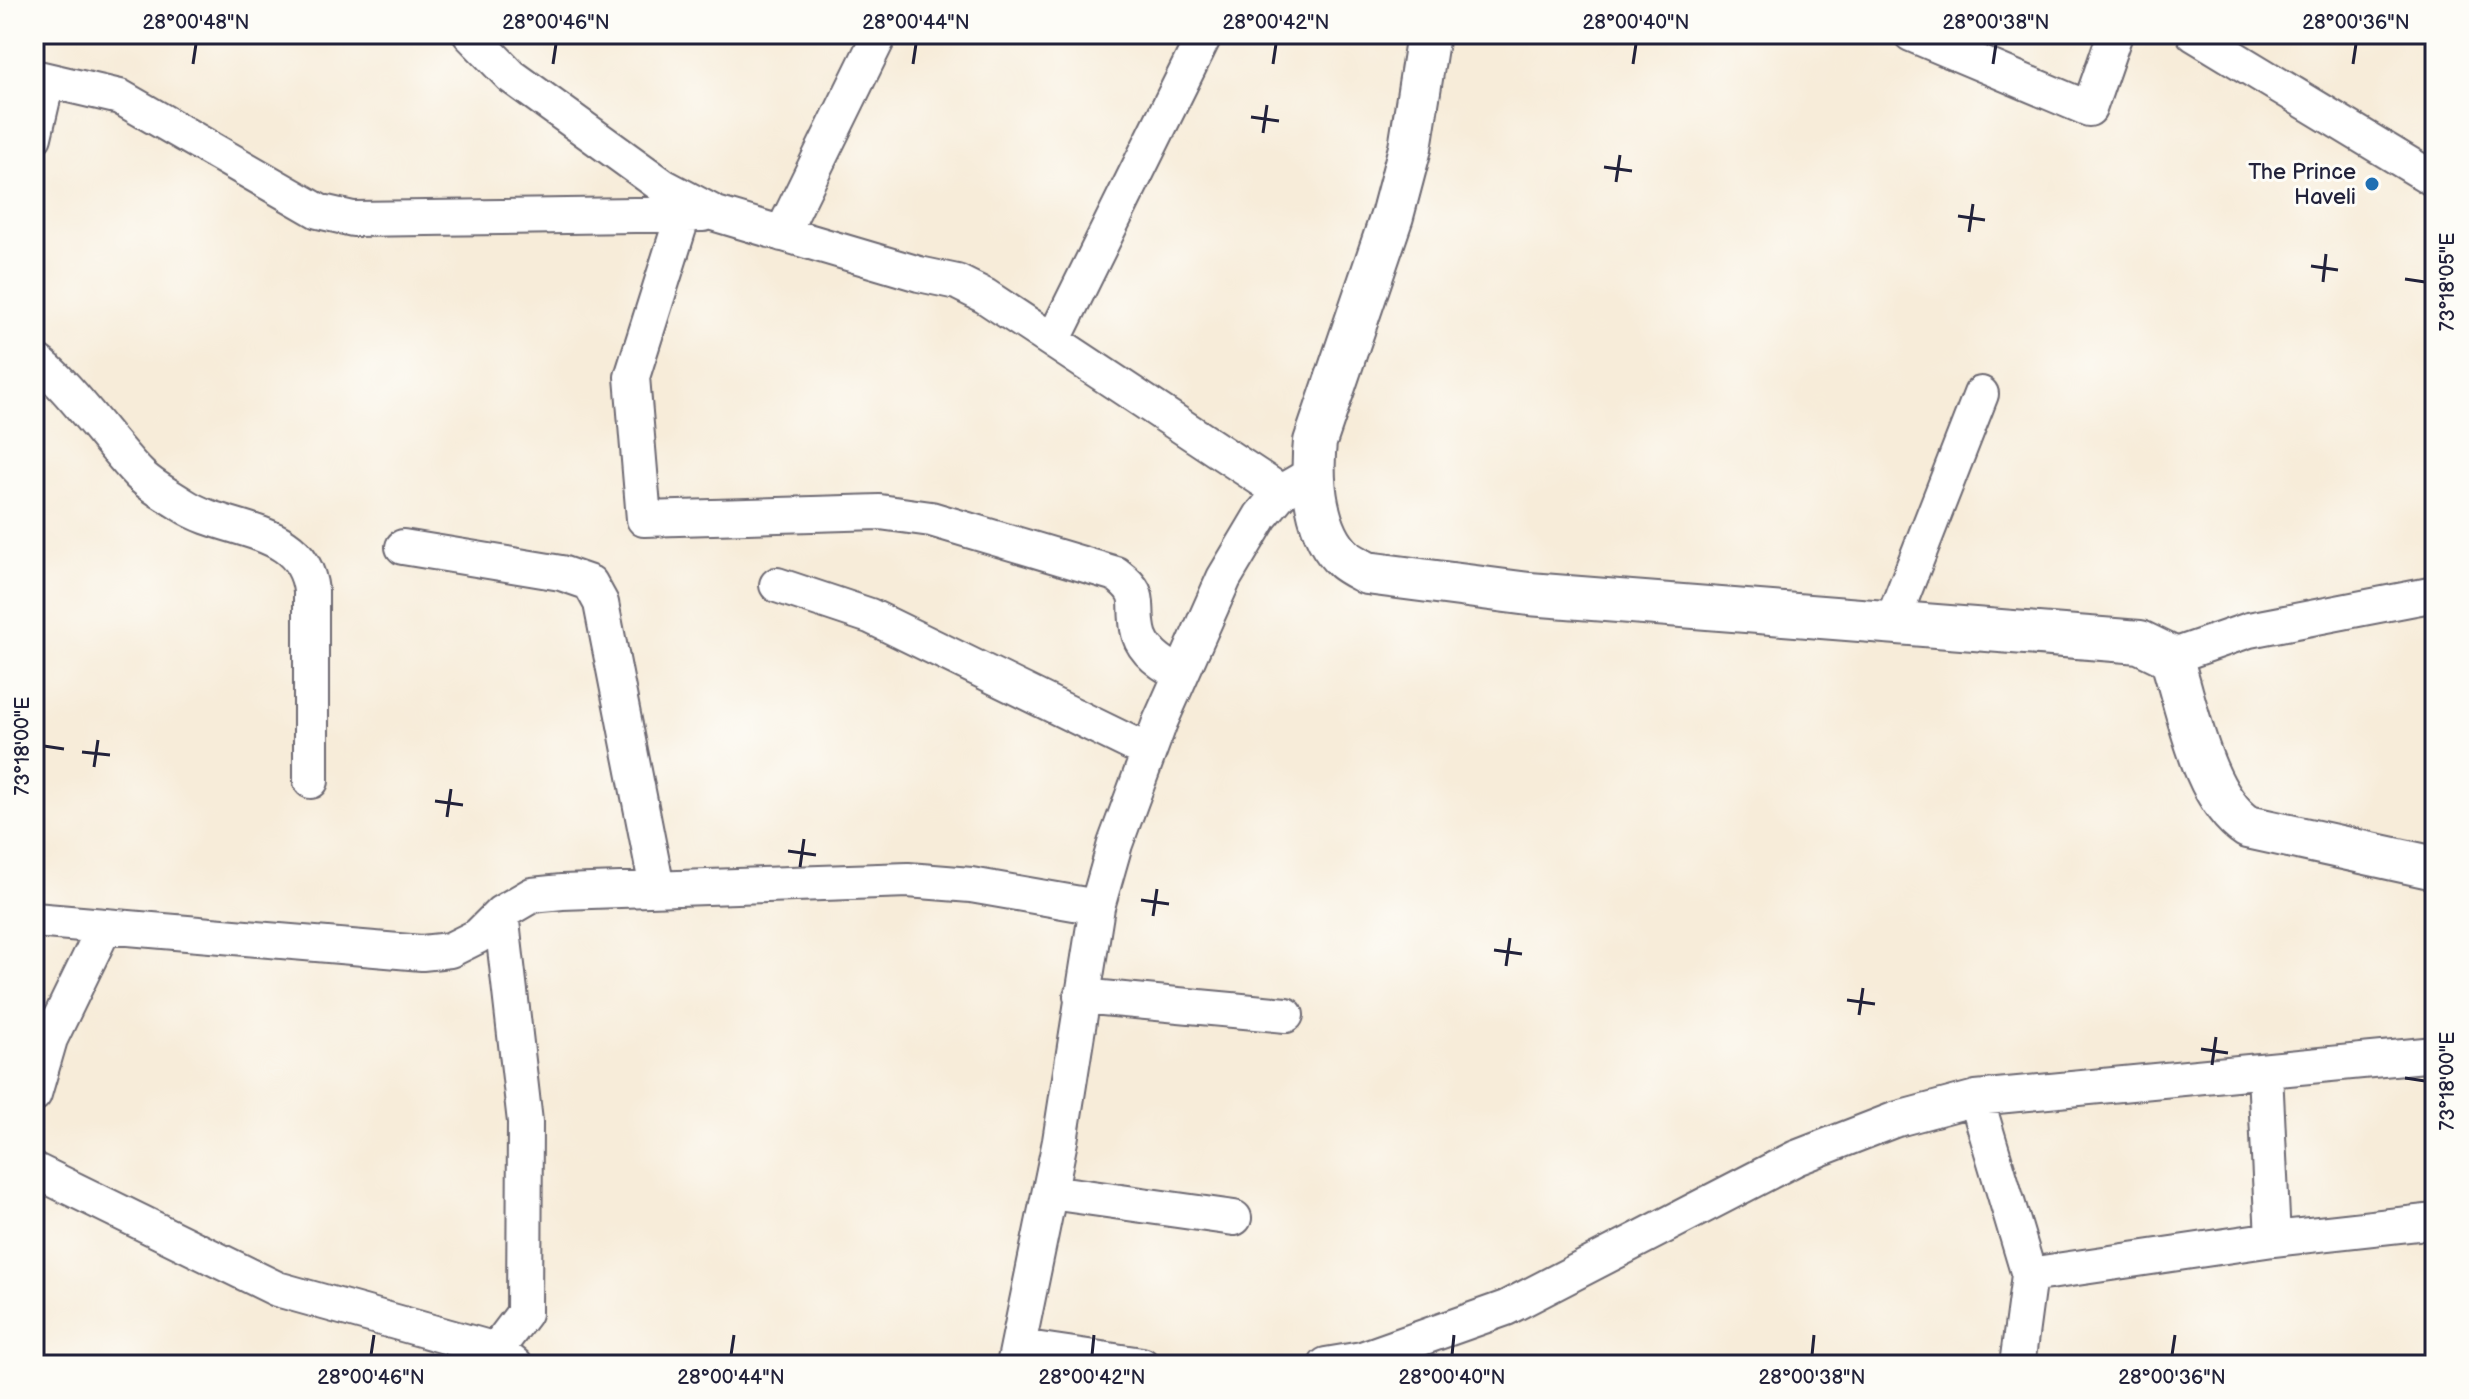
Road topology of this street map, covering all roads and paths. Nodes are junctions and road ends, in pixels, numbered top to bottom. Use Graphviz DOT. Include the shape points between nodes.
graph roads {
  1 [pos="880,34"];
  2 [pos="1205,34"];
  3 [pos="1428,34"];
  4 [pos="1911,34"];
  5 [pos="2115,34"];
  6 [pos="2194,34"];
  7 [pos="489,41"];
  8 [pos="40,79"];
  9 [pos="34,137"];
  10 [pos="2435,180"];
  11 [pos="699,214"];
  12 [pos="782,234"];
  13 [pos="1053,341"];
  14 [pos="34,360"];
  15 [pos="1981,394"];
  16 [pos="1296,483"];
  17 [pos="403,547"];
  18 [pos="777,585"];
  19 [pos="2435,594"];
  20 [pos="1892,622"];
  21 [pos="2171,657"];
  22 [pos="1181,674"];
  23 [pos="1149,752"];
  24 [pos="311,781"];
  25 [pos="2435,868"];
  26 [pos="657,888"];
  27 [pos="1097,907"];
  28 [pos="501,913"];
  29 [pos="34,920"];
  30 [pos="105,926"];
  31 [pos="1081,996"];
  32 [pos="1286,1015"];
  33 [pos="2435,1054"];
  34 [pos="2265,1073"];
  35 [pos="34,1094"];
  36 [pos="1976,1098"];
  37 [pos="34,1170"];
  38 [pos="1050,1192"];
  39 [pos="1234,1218"];
  40 [pos="2435,1221"];
  41 [pos="2273,1239"];
  42 [pos="2029,1275"];
  43 [pos="1017,1356"];
  44 [pos="506,1357"];
  45 [pos="1362,1362"];
  46 [pos="1142,1365"];
  47 [pos="1326,1365"];
  48 [pos="2017,1365"];
  1 -- 12 [label="street"];
  2 -- 13 [label="street"];
  3 -- 16 [label="street" via="1410,148 1392,216"];
  4 -- 5 [label="street" via="2089,109"];
  6 -- 10 [label="street"];
  7 -- 11 [label="street" via="511,76"];
  8 -- 9 [label="street"];
  8 -- 11 [label="street" via="120,97 318,211 353,219"];
  11 -- 12 [label="street"];
  11 -- 22 [label="street" via="632,377 644,519 880,512 931,519 1116,574 1133,586 1139,607 1137,630 1146,650"];
  12 -- 13 [label="street" via="957,282"];
  13 -- 16 [label="street"];
  14 -- 24 [label="street" via="140,476 189,509 276,540 302,559 311,591"];
  15 -- 20 [label="street"];
  16 -- 20 [label="street" via="1344,560 1367,573 1529,594"];
  16 -- 22 [label="street" via="1261,516 1224,578"];
  17 -- 26 [label="street" via="561,573 590,583 601,603"];
  18 -- 23 [label="street" via="870,616"];
  19 -- 21 [label="street" via="2249,630"];
  20 -- 21 [label="street" via="2140,642"];
  21 -- 25 [label="street" via="2214,789 2230,815 2248,827"];
  22 -- 23 [label="street"];
  23 -- 27 [label="street"];
  26 -- 27 [label="street" via="908,880"];
  26 -- 28 [label="street" via="532,895"];
  27 -- 31 [label="street"];
  28 -- 30 [label="street" via="478,936 450,950 422,953"];
  28 -- 44 [label="street" via="525,1122 524,1313"];
  29 -- 30 [label="street"];
  30 -- 35 [label="street" via="50,1039"];
  31 -- 32 [label="street"];
  31 -- 38 [label="street"];
  33 -- 34 [label="street"];
  34 -- 36 [label="street"];
  34 -- 41 [label="street"];
  36 -- 42 [label="street"];
  36 -- 45 [label="street" via="1894,1120 1796,1158 1506,1308"];
  37 -- 44 [label="street" via="277,1289"];
  38 -- 39 [label="street"];
  38 -- 43 [label="street"];
  40 -- 41 [label="street"];
  41 -- 42 [label="street"];
  42 -- 48 [label="street"];
  43 -- 46 [label="street"];
  45 -- 47 [label="street"];
}
